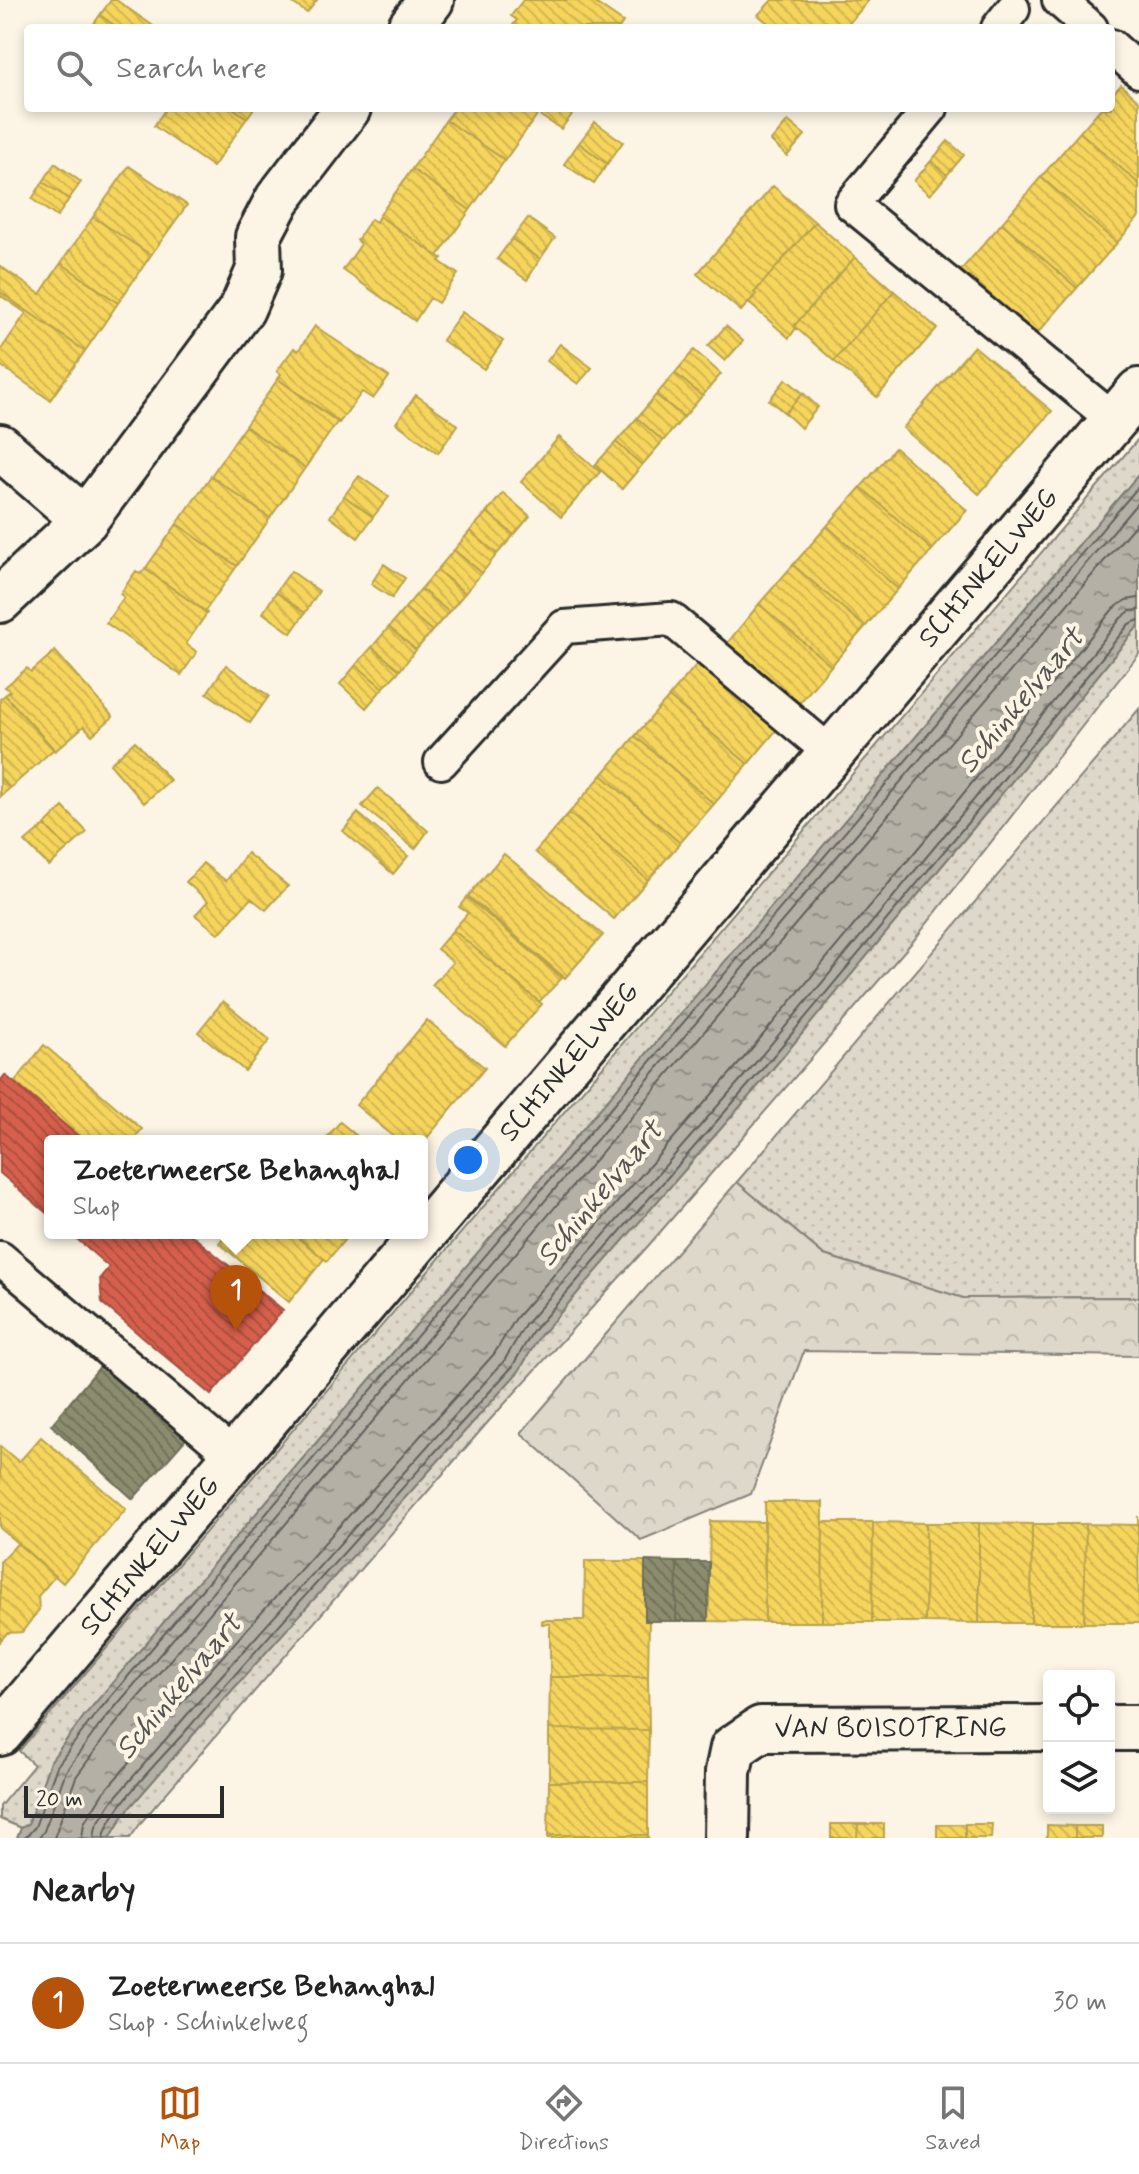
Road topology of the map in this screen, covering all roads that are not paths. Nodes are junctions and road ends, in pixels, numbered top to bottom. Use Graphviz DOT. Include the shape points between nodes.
graph roads {
  1 [pos="431,0"];
  2 [pos="1059,0"];
  3 [pos="413,24"];
  4 [pos="1086,24"];
  5 [pos="1115,50"];
  6 [pos="1139,71"];
  7 [pos="345,112"];
  8 [pos="928,112"];
  9 [pos="1126,406"];
  10 [pos="0,447"];
  11 [pos="85,520"];
  12 [pos="0,600"];
  13 [pos="832,754"];
  14 [pos="441,762"];
  15 [pos="428,1230"];
  16 [pos="420,1239"];
  17 [pos="0,1258"];
  18 [pos="235,1457"];
  19 [pos="1043,1728"];
  20 [pos="1115,1728"];
  21 [pos="1139,1728"];
  22 [pos="0,1733"];
  23 [pos="727,1838"];
  1 -- 3 [label="street"];
  2 -- 4 [label="lane"];
  5 -- 6 [label="lane"];
  7 -- 11 [label="street" via="278,199 258,237 259,270 242,309"];
  8 -- 9 [label="lane" via="851,204"];
  9 -- 13 [label="street, SCHINKELWEG"];
  10 -- 11 [label="street"];
  11 -- 12 [label="street"];
  13 -- 14 [label="lane" via="671,619 564,627"];
  13 -- 15 [label="street, SCHINKELWEG"];
  16 -- 18 [label="street, SCHINKELWEG"];
  17 -- 18 [label="lane"];
  18 -- 22 [label="street, SCHINKELWEG"];
  19 -- 23 [label="street, VAN BOISOTRING" via="761,1729 733,1748"];
  20 -- 21 [label="street"];
}
